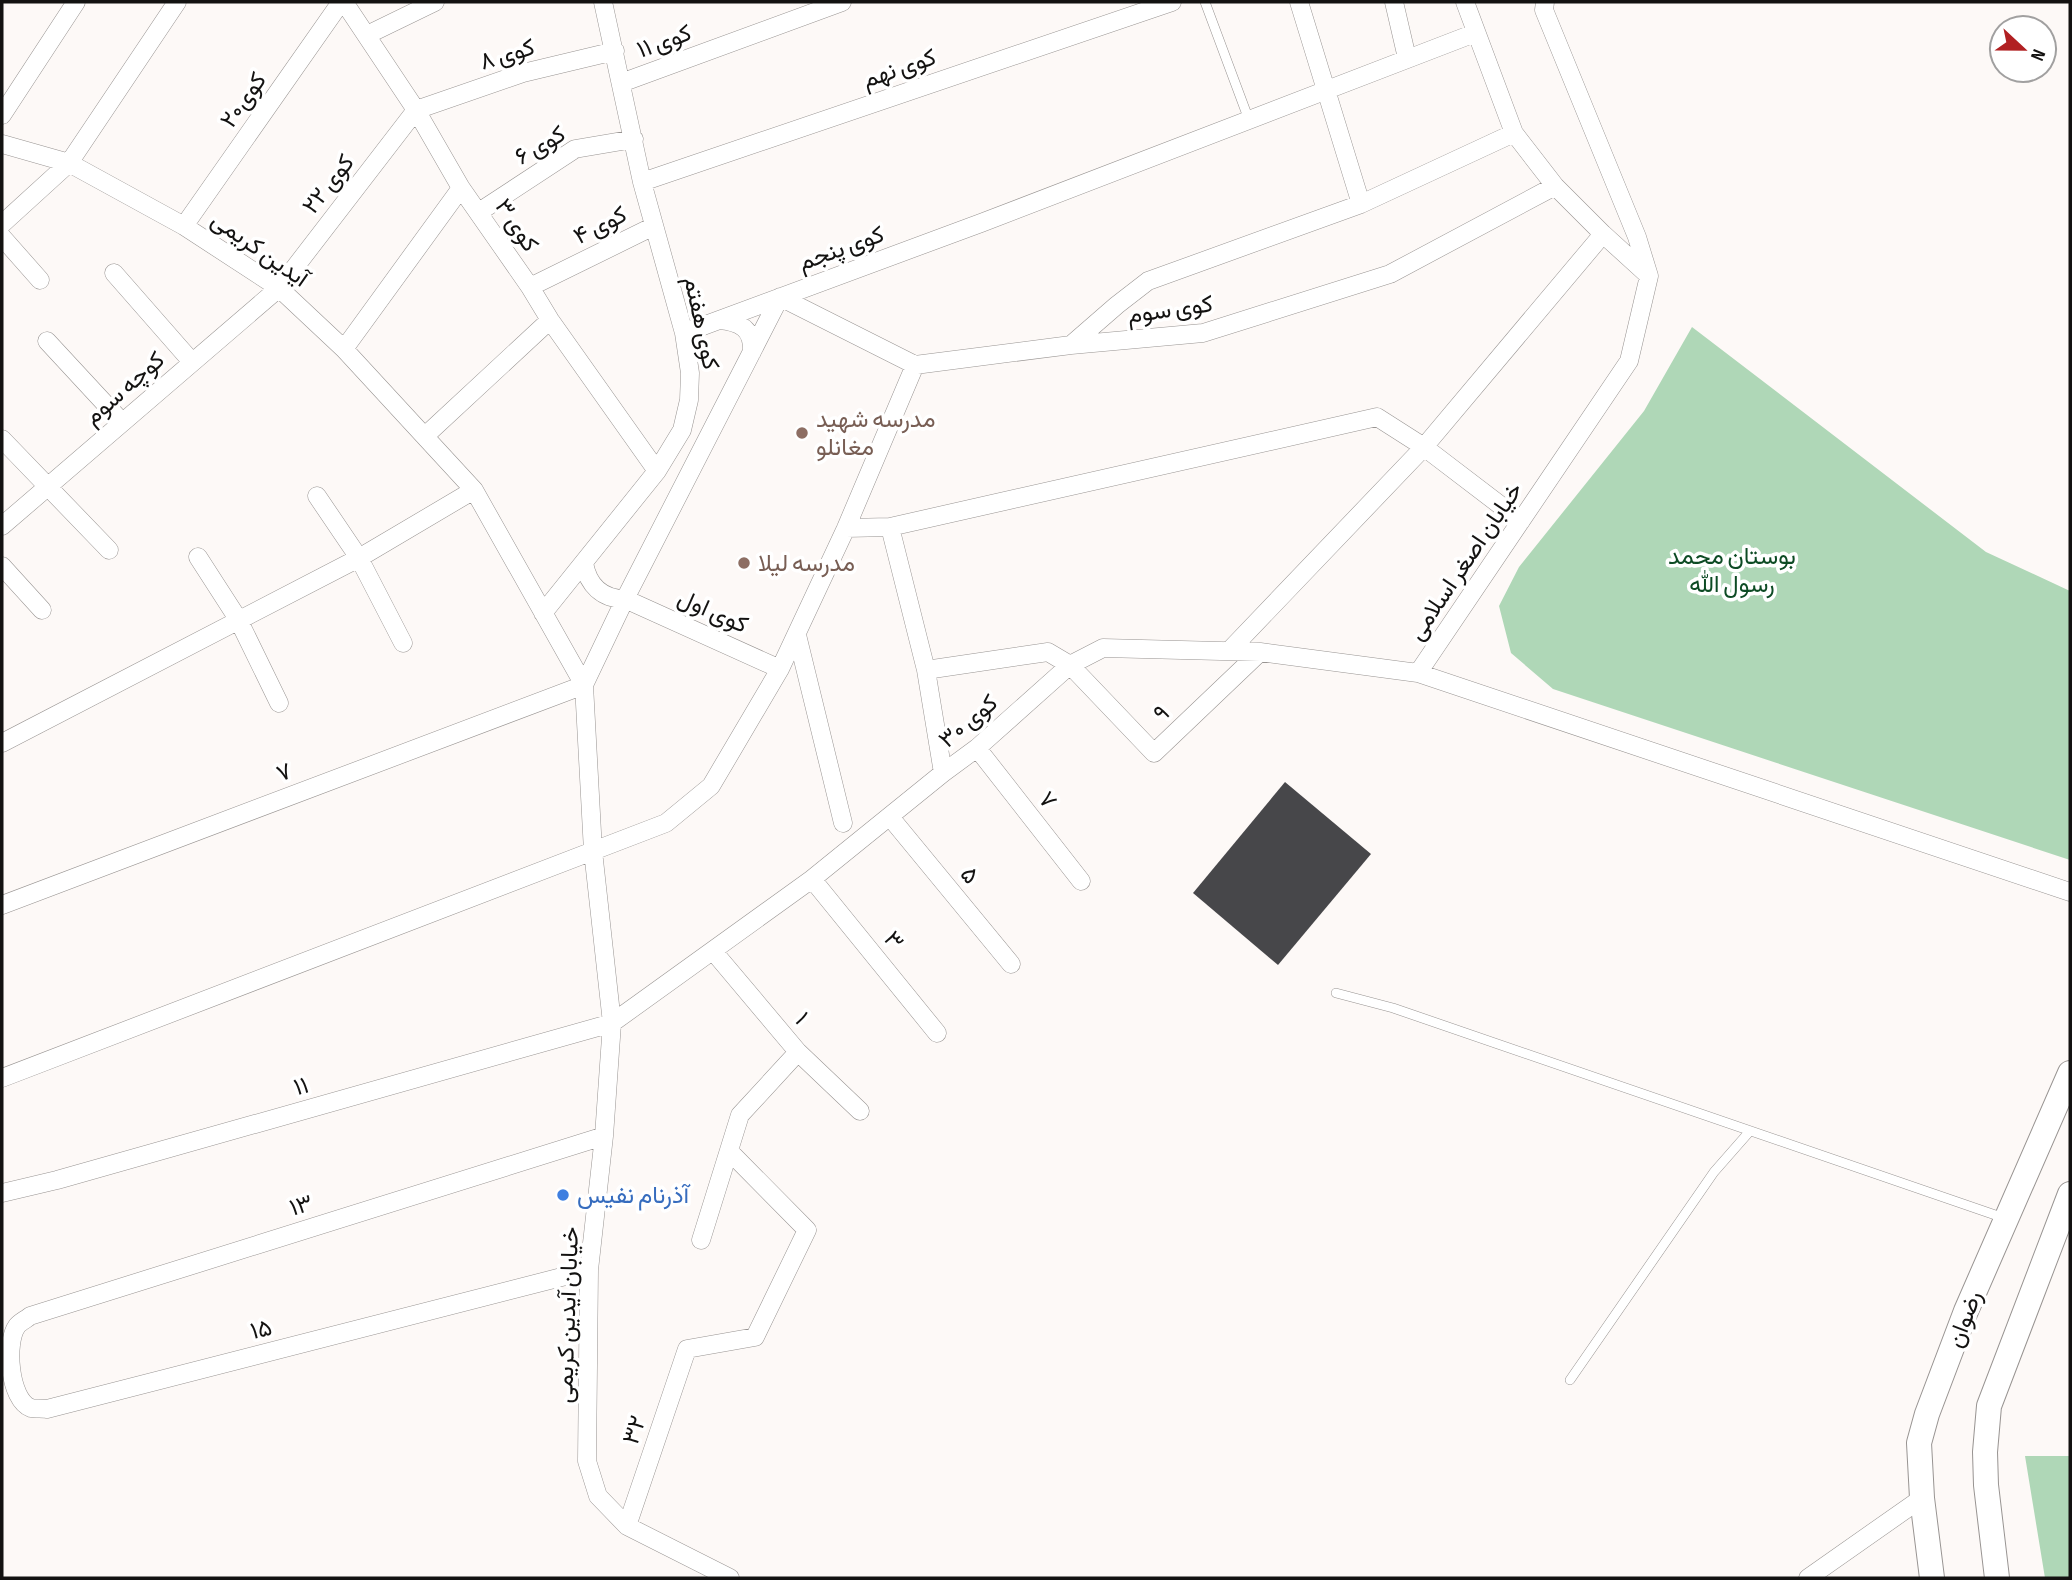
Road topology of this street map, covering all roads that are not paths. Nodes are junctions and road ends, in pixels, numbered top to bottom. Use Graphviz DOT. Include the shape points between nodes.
graph roads {
  1 [pos="76,2"];
  2 [pos="177,2"];
  3 [pos="342,2"];
  4 [pos="435,2"];
  5 [pos="603,2"];
  6 [pos="842,2"];
  7 [pos="1172,2"];
  8 [pos="1205,2"];
  9 [pos="1299,2"];
  10 [pos="1394,2"];
  11 [pos="1465,2"];
  12 [pos="1545,2"];
  13 [pos="1475,33"];
  14 [pos="367,35"];
  15 [pos="615,51"];
  16 [pos="1408,58"];
  17 [pos="621,83"];
  18 [pos="1327,91"];
  19 [pos="416,110"];
  20 [pos="2,115"];
  21 [pos="1249,120"];
  22 [pos="1514,132"];
  23 [pos="634,139"];
  24 [pos="2,144"];
  25 [pos="69,163"];
  26 [pos="642,181"];
  27 [pos="1555,186"];
  28 [pos="461,188"];
  29 [pos="1361,204"];
  30 [pos="478,212"];
  31 [pos="2,224"];
  32 [pos="184,226"];
  33 [pos="654,226"];
  34 [pos="1603,234"];
  35 [pos="2,237"];
  36 [pos="114,273"];
  37 [pos="1649,276"];
  38 [pos="40,280"];
  39 [pos="279,288"];
  40 [pos="530,288"];
  41 [pos="780,296"];
  42 [pos="550,320"];
  43 [pos="719,320"];
  44 [pos="684,332"];
  45 [pos="47,341"];
  46 [pos="1071,345"];
  47 [pos="344,349"];
  48 [pos="752,352"];
  49 [pos="192,362"];
  50 [pos="915,365"];
  51 [pos="122,422"];
  52 [pos="425,436"];
  53 [pos="2,439"];
  54 [pos="1424,447"];
  55 [pos="657,471"];
  56 [pos="48,485"];
  57 [pos="474,490"];
  58 [pos="317,496"];
  59 [pos="1521,521"];
  60 [pos="2,526"];
  61 [pos="890,527"];
  62 [pos="846,528"];
  63 [pos="109,550"];
  64 [pos="198,557"];
  65 [pos="359,558"];
  66 [pos="584,563"];
  67 [pos="2,566"];
  68 [pos="625,599"];
  69 [pos="42,610"];
  70 [pos="543,613"];
  71 [pos="238,619"];
  72 [pos="797,635"];
  73 [pos="403,643"];
  74 [pos="1229,650"];
  75 [pos="1260,652"];
  76 [pos="1070,665"];
  77 [pos="780,669"];
  78 [pos="926,670"];
  79 [pos="1418,673"];
  80 [pos="584,685"];
  81 [pos="279,703"];
  82 [pos="2,743"];
  83 [pos="977,748"];
  84 [pos="943,773"];
  85 [pos="890,817"];
  86 [pos="843,823"];
  87 [pos="593,851"];
  88 [pos="812,879"];
  89 [pos="1081,881"];
  90 [pos="2070,892"];
  91 [pos="2,905"];
  92 [pos="713,951"];
  93 [pos="1011,964"];
  94 [pos="1336,993"];
  95 [pos="612,1023"];
  96 [pos="937,1033"];
  97 [pos="798,1052"];
  98 [pos="2070,1073"];
  99 [pos="2,1078"];
  100 [pos="860,1111"];
  101 [pos="1750,1131"];
  102 [pos="604,1136"];
  103 [pos="729,1151"];
  104 [pos="2,1193"];
  105 [pos="2070,1194"];
  106 [pos="2006,1218"];
  107 [pos="701,1240"];
  108 [pos="589,1270"];
  109 [pos="16,1326"];
  110 [pos="1570,1380"];
  111 [pos="1922,1498"];
  112 [pos="627,1526"];
  113 [pos="730,1578"];
  114 [pos="1808,1578"];
  115 [pos="1932,1578"];
  116 [pos="1997,1578"];
  1 -- 20 [label="street"];
  2 -- 25 [label="street"];
  3 -- 14 [label="street, کوی ۳"];
  3 -- 32 [label="street, کوی۲۰"];
  4 -- 14 [label="street"];
  5 -- 15 [label="street, کوی هفتم"];
  6 -- 17 [label="street, کوی ۱۱"];
  7 -- 26 [label="street, کوی نهم"];
  8 -- 21 [label="lane"];
  9 -- 18 [label="street"];
  10 -- 16 [label="street"];
  11 -- 13 [label="street"];
  12 -- 37 [label="street" via="1544,10"];
  13 -- 16 [label="street, کوی پنجم"];
  13 -- 22 [label="street"];
  14 -- 19 [label="street, کوی ۳"];
  15 -- 17 [label="street, کوی هفتم"];
  15 -- 19 [label="street, کوی ۸" via="523,73"];
  16 -- 18 [label="street, کوی پنجم"];
  17 -- 23 [label="street, کوی هفتم"];
  18 -- 21 [label="street, کوی پنجم"];
  18 -- 29 [label="street"];
  19 -- 28 [label="street, کوی ۳"];
  19 -- 39 [label="street, کوی ۲۲"];
  21 -- 41 [label="street, کوی پنجم"];
  22 -- 27 [label="street"];
  22 -- 29 [label="street"];
  23 -- 26 [label="street, کوی هفتم"];
  23 -- 30 [label="street, کوی ۶" via="575,149"];
  24 -- 25 [label="street, آیدین کریمی"];
  25 -- 31 [label="street"];
  25 -- 32 [label="street, آیدین کریمی"];
  26 -- 33 [label="street, کوی هفتم"];
  27 -- 34 [label="street"];
  27 -- 46 [label="street, کوی سوم" via="1390,274 1203,333"];
  28 -- 30 [label="street, کوی ۳"];
  28 -- 47 [label="street"];
  29 -- 46 [label="street" via="1149,281"];
  30 -- 40 [label="street, کوی ۳"];
  32 -- 39 [label="street, آیدین کریمی"];
  33 -- 40 [label="street, کوی ۴"];
  33 -- 44 [label="street, کوی هفتم"];
  34 -- 37 [label="street"];
  34 -- 54 [label="street"];
  35 -- 38 [label="street"];
  36 -- 49 [label="street"];
  37 -- 59 [label="street, خیابان اصغر اسلامی" via="1629,361"];
  39 -- 47 [label="street, آیدین کریمی"];
  39 -- 49 [label="street, کوچه سوم"];
  40 -- 42 [label="street, کوی ۳"];
  41 -- 43 [label="street"];
  41 -- 48 [label="street, کوی پنجم"];
  41 -- 50 [label="street"];
  42 -- 52 [label="street"];
  42 -- 55 [label="street, کوی ۳"];
  43 -- 44 [label="street"];
  43 -- 48 [label="street" via="745,328 753,340"];
  44 -- 55 [label="street, کوی هفتم" via="690,400 682,430"];
  45 -- 51 [label="street"];
  46 -- 50 [label="street, کوی سوم"];
  47 -- 52 [label="street, آیدین کریمی"];
  48 -- 68 [label="street, کوی پنجم"];
  49 -- 51 [label="street, کوچه سوم"];
  50 -- 62 [label="street"];
  51 -- 56 [label="street, کوچه سوم"];
  52 -- 57 [label="street, آیدین کریمی"];
  53 -- 56 [label="street"];
  54 -- 59 [label="street"];
  54 -- 61 [label="street" via="1377,417"];
  54 -- 74 [label="street"];
  55 -- 66 [label="street, کوی هفتم"];
  56 -- 60 [label="street, کوچه سوم"];
  56 -- 63 [label="street"];
  57 -- 65 [label="street"];
  57 -- 70 [label="street, آیدین کریمی"];
  58 -- 65 [label="street"];
  59 -- 79 [label="street, خیابان اصغر اسلامی"];
  61 -- 62 [label="street"];
  61 -- 78 [label="street"];
  62 -- 72 [label="street"];
  64 -- 71 [label="street"];
  65 -- 71 [label="street"];
  65 -- 73 [label="street"];
  66 -- 68 [label="street, کوی اول" via="597,590"];
  66 -- 70 [label="street, کوی هفتم"];
  67 -- 69 [label="street"];
  68 -- 77 [label="street, کوی اول"];
  68 -- 80 [label="street, کوی پنجم"];
  70 -- 80 [label="street, آیدین کریمی"];
  71 -- 81 [label="street"];
  71 -- 82 [label="street"];
  72 -- 77 [label="street"];
  72 -- 86 [label="street"];
  74 -- 75 [label="street, کوی ۳۰"];
  74 -- 76 [label="street, کوی ۳۰" via="1103,648"];
  75 -- 76 [label="street, ۹" via="1154,754"];
  75 -- 79 [label="street, کوی ۳۰"];
  76 -- 78 [label="street" via="1048,652"];
  76 -- 83 [label="street, کوی ۳۰"];
  77 -- 87 [label="street" via="711,786 666,823"];
  78 -- 84 [label="street"];
  79 -- 90 [label="street, خیابان اصغر اسلامی"];
  80 -- 87 [label="street, خیابان آیدین کریمی"];
  80 -- 91 [label="street, ۷"];
  83 -- 84 [label="street, کوی ۳۰"];
  83 -- 89 [label="street, ۷"];
  84 -- 85 [label="street, کوی ۳۰"];
  85 -- 88 [label="street, کوی ۳۰"];
  85 -- 93 [label="street, ۵"];
  87 -- 95 [label="street, خیابان آیدین کریمی"];
  87 -- 99 [label="street"];
  88 -- 92 [label="street, کوی ۳۰"];
  88 -- 96 [label="street, ۳"];
  92 -- 95 [label="street, کوی ۳۰"];
  92 -- 97 [label="street, ۱"];
  94 -- 101 [label="lane" via="1393,1008"];
  95 -- 102 [label="street, خیابان آیدین کریمی"];
  95 -- 104 [label="street, ۱۱"];
  97 -- 100 [label="street, ۱"];
  97 -- 103 [label="street" via="740,1115"];
  98 -- 106 [label="main road, رضوان"];
  101 -- 106 [label="lane"];
  101 -- 110 [label="lane" via="1714,1172"];
  102 -- 108 [label="street, خیابان آیدین کریمی"];
  102 -- 109 [label="street, ۱۳" via="30,1316"];
  103 -- 107 [label="street"];
  103 -- 112 [label="street, ۳۲" via="807,1230 755,1337 687,1349"];
  105 -- 116 [label="main road" via="1989,1406 1986,1485"];
  106 -- 111 [label="main road, رضوان" via="1927,1414 1919,1443"];
  108 -- 109 [label="street, ۱۵" via="47,1409 30,1408 19,1398 10,1373"];
  108 -- 112 [label="street, خیابان آیدین کریمی" via="587,1461 598,1496"];
  111 -- 114 [label="street"];
  111 -- 115 [label="main road, رضوان"];
  112 -- 113 [label="street, خیابان آیدین کریمی"];
}
